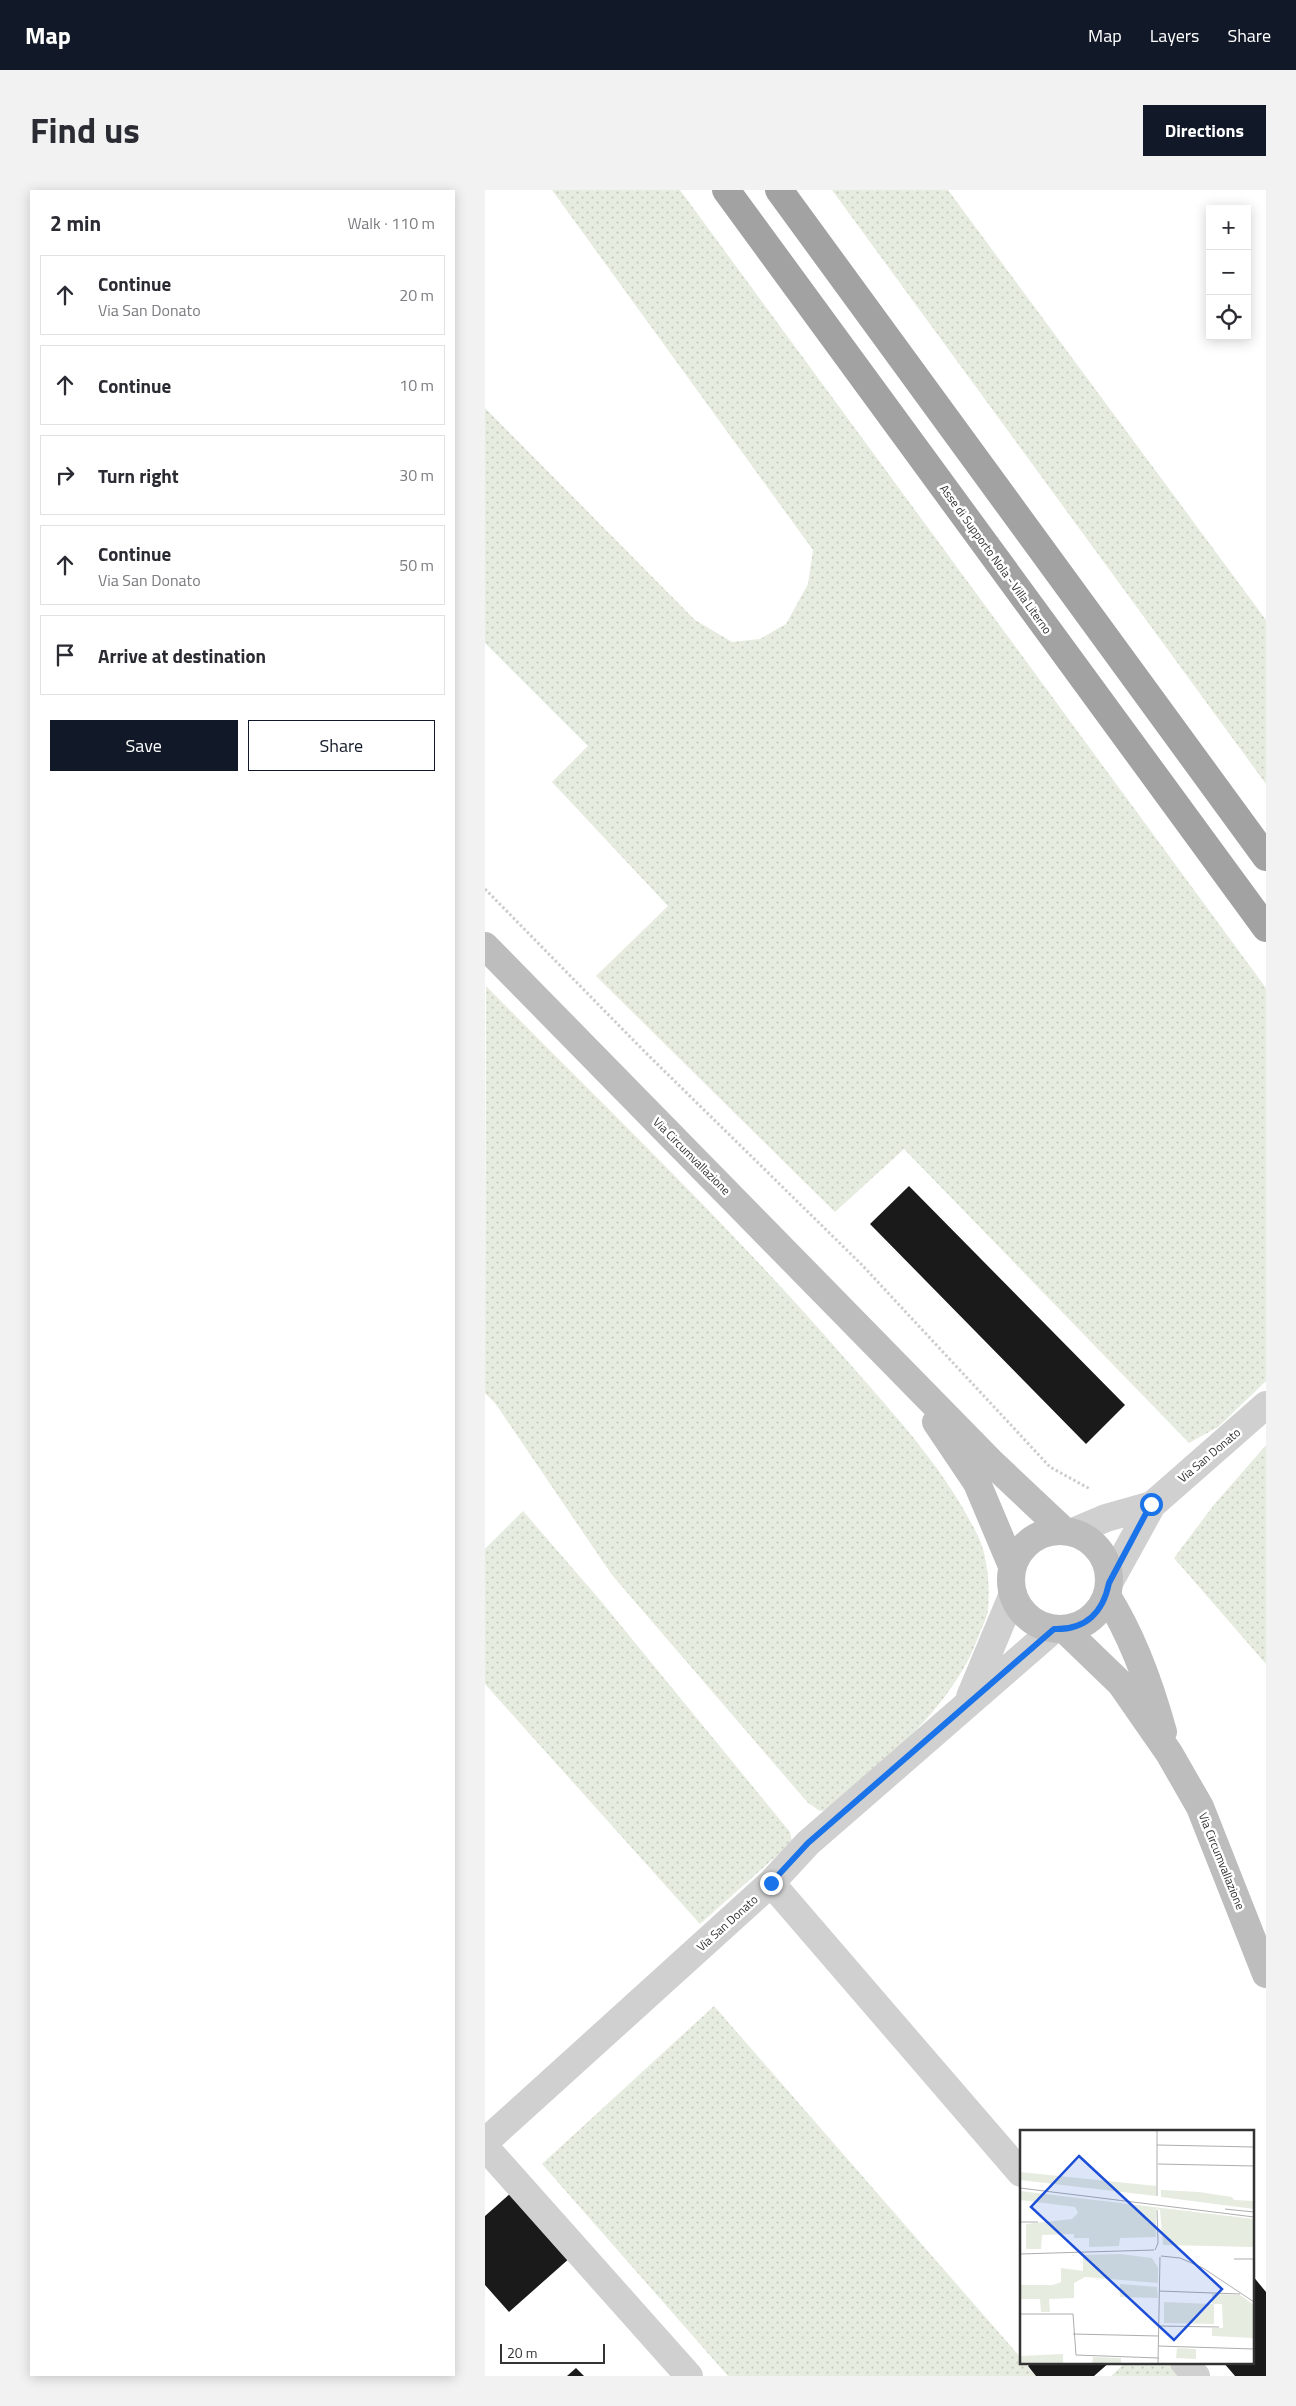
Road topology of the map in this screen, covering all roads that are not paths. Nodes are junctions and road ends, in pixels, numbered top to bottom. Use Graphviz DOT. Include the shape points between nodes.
graph roads {
  1 [pos="726,190"];
  2 [pos="779,190"];
  3 [pos="1266,857"];
  4 [pos="1266,928"];
  5 [pos="485,946"];
  6 [pos="900,1366"];
  7 [pos="1266,1405"];
  8 [pos="1151,1504"];
  9 [pos="1068,1531"];
  10 [pos="1012,1566"];
  11 [pos="1108,1590"];
  12 [pos="1013,1594"];
  13 [pos="1059,1629"];
  14 [pos="967,1703"];
  15 [pos="1169,1752"];
  16 [pos="771,1883"];
  17 [pos="1266,1974"];
  18 [pos="485,2142"];
  19 [pos="485,2147"];
  20 [pos="1020,2172"];
  21 [pos="1186,2364"];
  22 [pos="689,2376"];
  23 [pos="1196,2376"];
  1 -- 4 [label="highway, Asse di Supporto Nola - Villa Literno"];
  2 -- 3 [label="highway"];
  5 -- 6 [label="main road, Via Circumvallazione"];
  6 -- 9 [label="main road" via="993,1464"];
  6 -- 10 [label="main road" via="977,1483"];
  7 -- 8 [label="street, Via San Donato"];
  8 -- 9 [label="street, Via San Donato"];
  8 -- 11 [label="street, Via San Donato"];
  9 -- 10 [label="main road" via="1046,1532 1031,1539 1019,1551"];
  9 -- 11 [label="main road" via="1091,1542 1102,1554 1108,1568"];
  10 -- 12 [label="main road"];
  11 -- 13 [label="main road" via="1100,1609 1090,1620"];
  11 -- 15 [label="main road" via="1155,1704"];
  12 -- 13 [label="main road" via="1028,1618 1040,1625"];
  12 -- 14 [label="street"];
  13 -- 14 [label="street, Via San Donato"];
  13 -- 15 [label="main road" via="1121,1684"];
  14 -- 16 [label="street, Via San Donato" via="808,1843"];
  15 -- 17 [label="main road, Via Circumvallazione" via="1200,1807"];
  16 -- 18 [label="street, Via San Donato"];
  16 -- 20 [label="street"];
  19 -- 22 [label="street"];
  21 -- 23 [label="street"];
}
